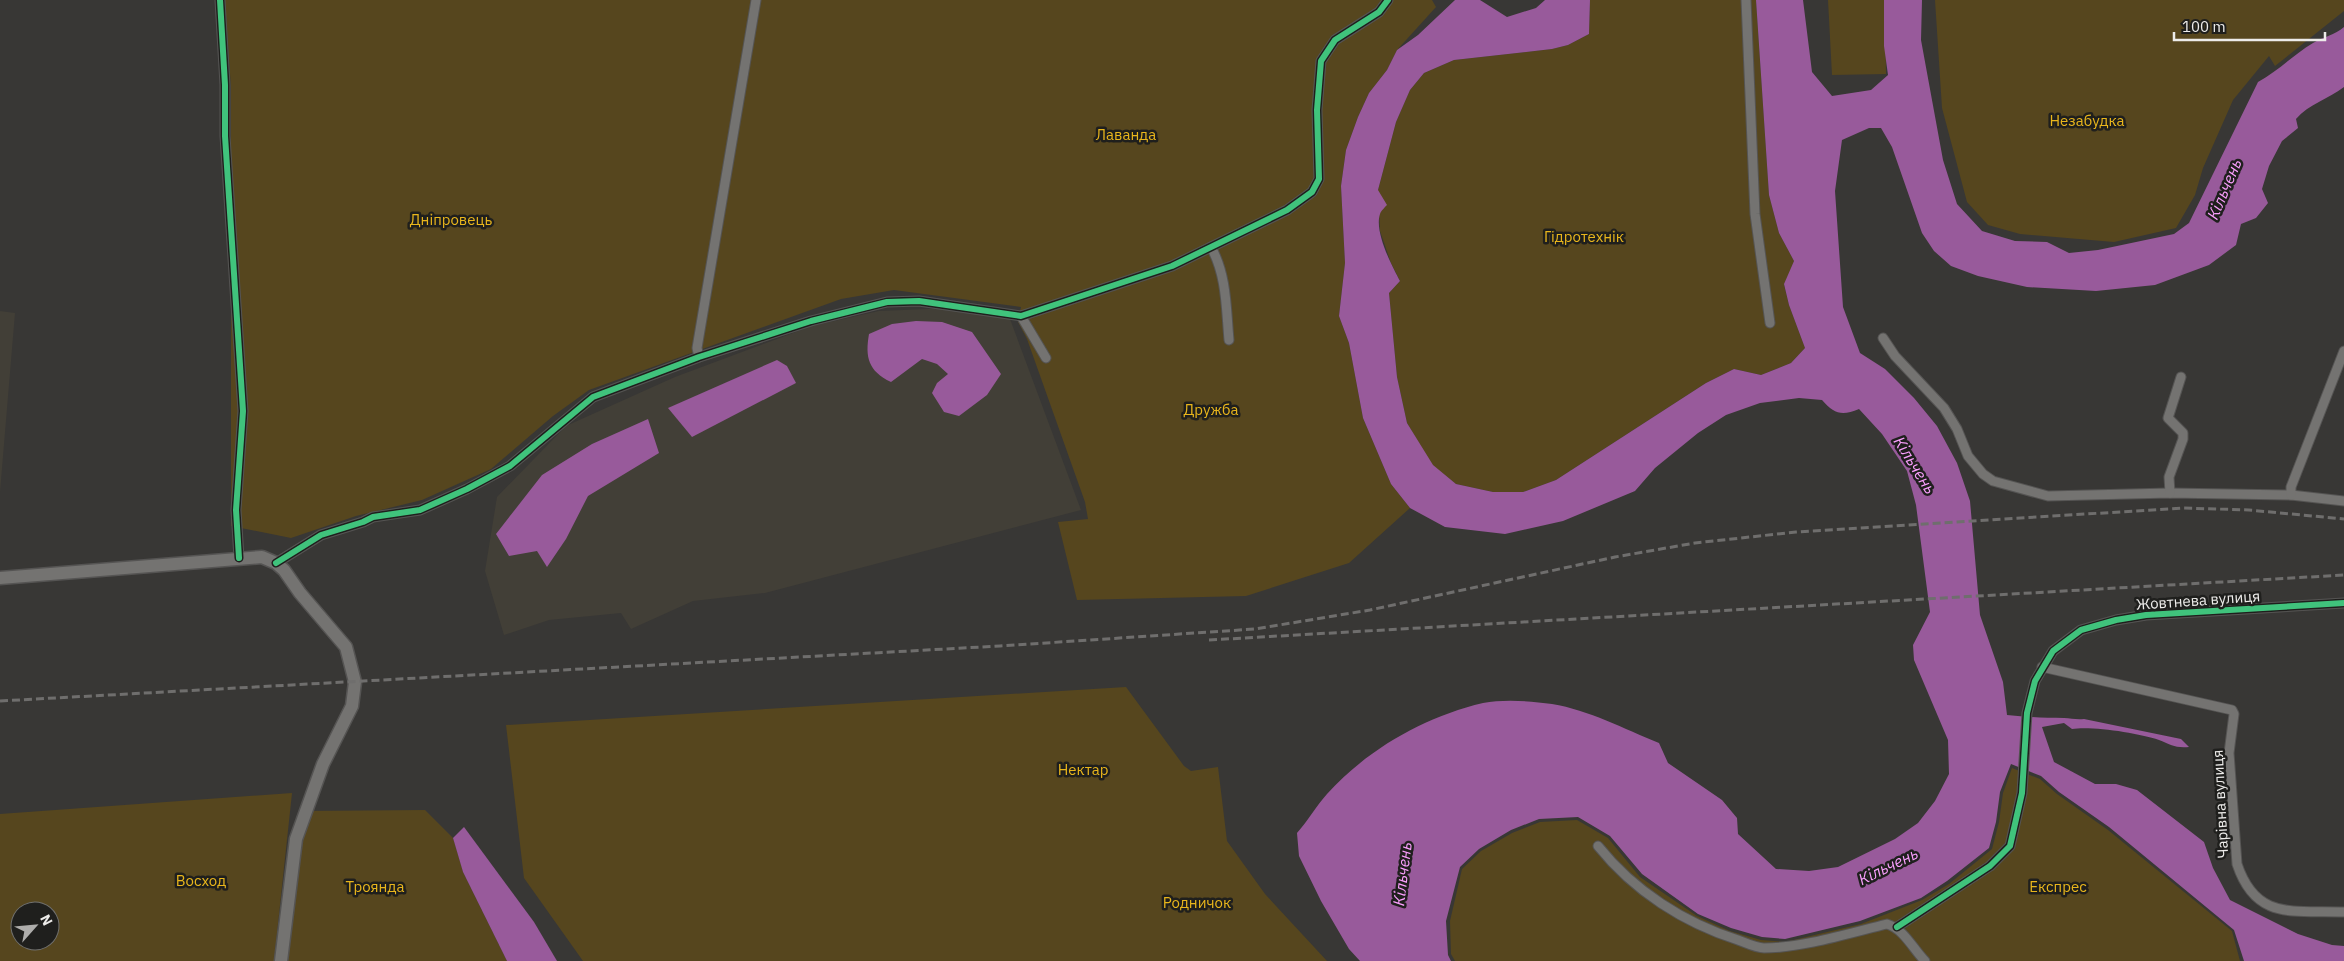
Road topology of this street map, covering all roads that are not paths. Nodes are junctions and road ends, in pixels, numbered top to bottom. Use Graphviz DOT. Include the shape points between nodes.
graph roads {
  1 [pos="220,0"];
  2 [pos="756,0"];
  3 [pos="1388,0"];
  4 [pos="1746,0"];
  5 [pos="1211,247"];
  6 [pos="1021,316"];
  7 [pos="1770,323"];
  8 [pos="1883,338"];
  9 [pos="1229,340"];
  10 [pos="2344,351"];
  11 [pos="699,357"];
  12 [pos="1046,358"];
  13 [pos="2181,377"];
  14 [pos="2170,494"];
  15 [pos="2292,495"];
  16 [pos="2344,501"];
  17 [pos="239,558"];
  18 [pos="276,562"];
  19 [pos="0,578"];
  20 [pos="2344,603"];
  21 [pos="2042,667"];
  22 [pos="1598,846"];
  23 [pos="2344,912"];
  24 [pos="1897,927"];
  25 [pos="281,961"];
  26 [pos="1925,961"];
  1 -- 17 [label="street" via="242,411 236,510"];
  2 -- 11 [label="street" via="697,348"];
  3 -- 5 [label="street" via="1379,12 1336,40 1321,61 1317,110 1318,178 1312,192 1287,210"];
  4 -- 7 [label="street" via="1755,214"];
  5 -- 6 [label="street" via="1172,266"];
  5 -- 9 [label="street" via="1224,279"];
  6 -- 11 [label="street" via="918,301 887,302 811,321"];
  6 -- 12 [label="street"];
  8 -- 14 [label="street" via="1895,356 1944,408 1968,456 1993,481 2048,496"];
  10 -- 15 [label="street" via="2291,487"];
  11 -- 18 [label="street" via="592,397 510,466 467,489 420,510 372,516 364,522 321,535"];
  13 -- 14 [label="street" via="2168,418 2183,433 2169,477"];
  14 -- 15 [label="street"];
  15 -- 16 [label="street"];
  17 -- 18 [label="street" via="262,557"];
  17 -- 19 [label="street"];
  18 -- 25 [label="street" via="346,647 355,689 352,706 323,764 296,839"];
  20 -- 21 [label="street, Жовтнева вулиця" via="2116,620 2081,630 2053,651"];
  21 -- 23 [label="street, Чарівна вулиця" via="2232,710 2229,753 2237,864 2248,890 2265,905 2276,908"];
  21 -- 24 [label="street, Жовтнева вулиця" via="2027,713 2023,782 2010,846 1990,866"];
  22 -- 24 [label="street" via="1615,867 1681,916 1718,934 1762,948 1821,941 1887,924"];
  24 -- 26 [label="street"];
}
